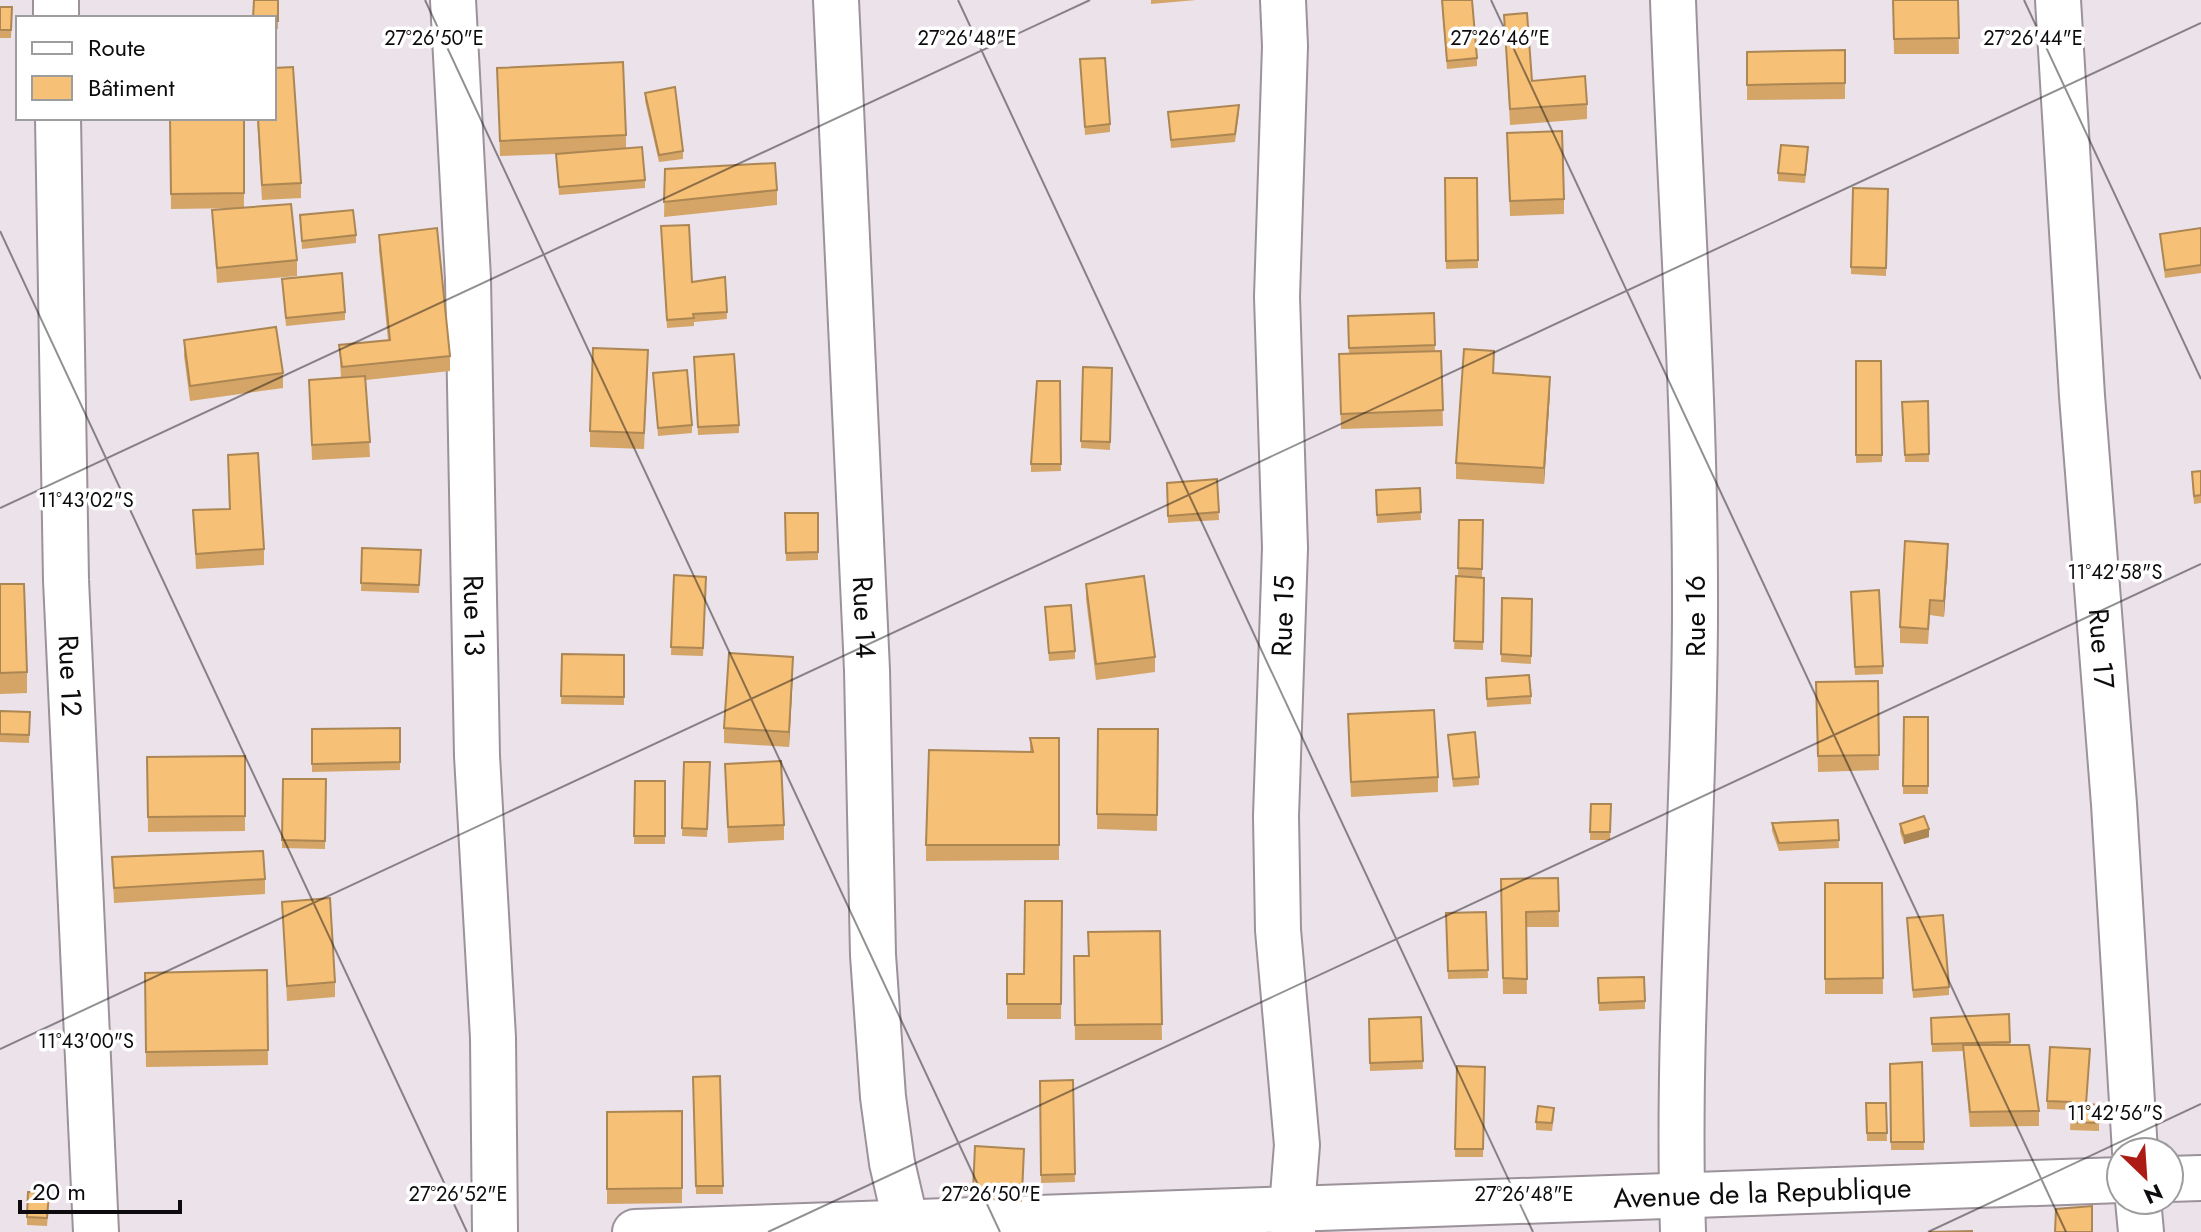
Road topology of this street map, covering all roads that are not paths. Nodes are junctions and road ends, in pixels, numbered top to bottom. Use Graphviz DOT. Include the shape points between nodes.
graph roads {
  1 [pos="453,0"];
  2 [pos="836,0"];
  3 [pos="1283,0"];
  4 [pos="1673,0"];
  5 [pos="2058,0"];
  6 [pos="58,120"];
  7 [pos="2134,1136"];
  8 [pos="2105,1181"];
  9 [pos="1682,1214"];
  10 [pos="1292,1220"];
  11 [pos="908,1228"];
  12 [pos="96,1232"];
  13 [pos="495,1232"];
  14 [pos="635,1232"];
  1 -- 13 [label="street, Rue 13" via="468,279 477,756 493,1038"];
  2 -- 11 [label="street, Rue 14" via="867,670 873,955 890,1150"];
  3 -- 10 [label="street, Rue 15" via="1277,297 1285,548 1276,816 1278,930 1297,1145"];
  4 -- 9 [label="street, Rue 16" via="1693,412 1695,596"];
  5 -- 7 [label="street, Rue 17"];
  6 -- 12 [label="street, Rue 12" via="66,580"];
  8 -- 9 [label="street, Avenue de la Republique"];
  9 -- 10 [label="street, Avenue de la Republique"];
  10 -- 11 [label="street, Avenue de la Republique"];
  11 -- 14 [label="street, Avenue de la Republique"];
}
